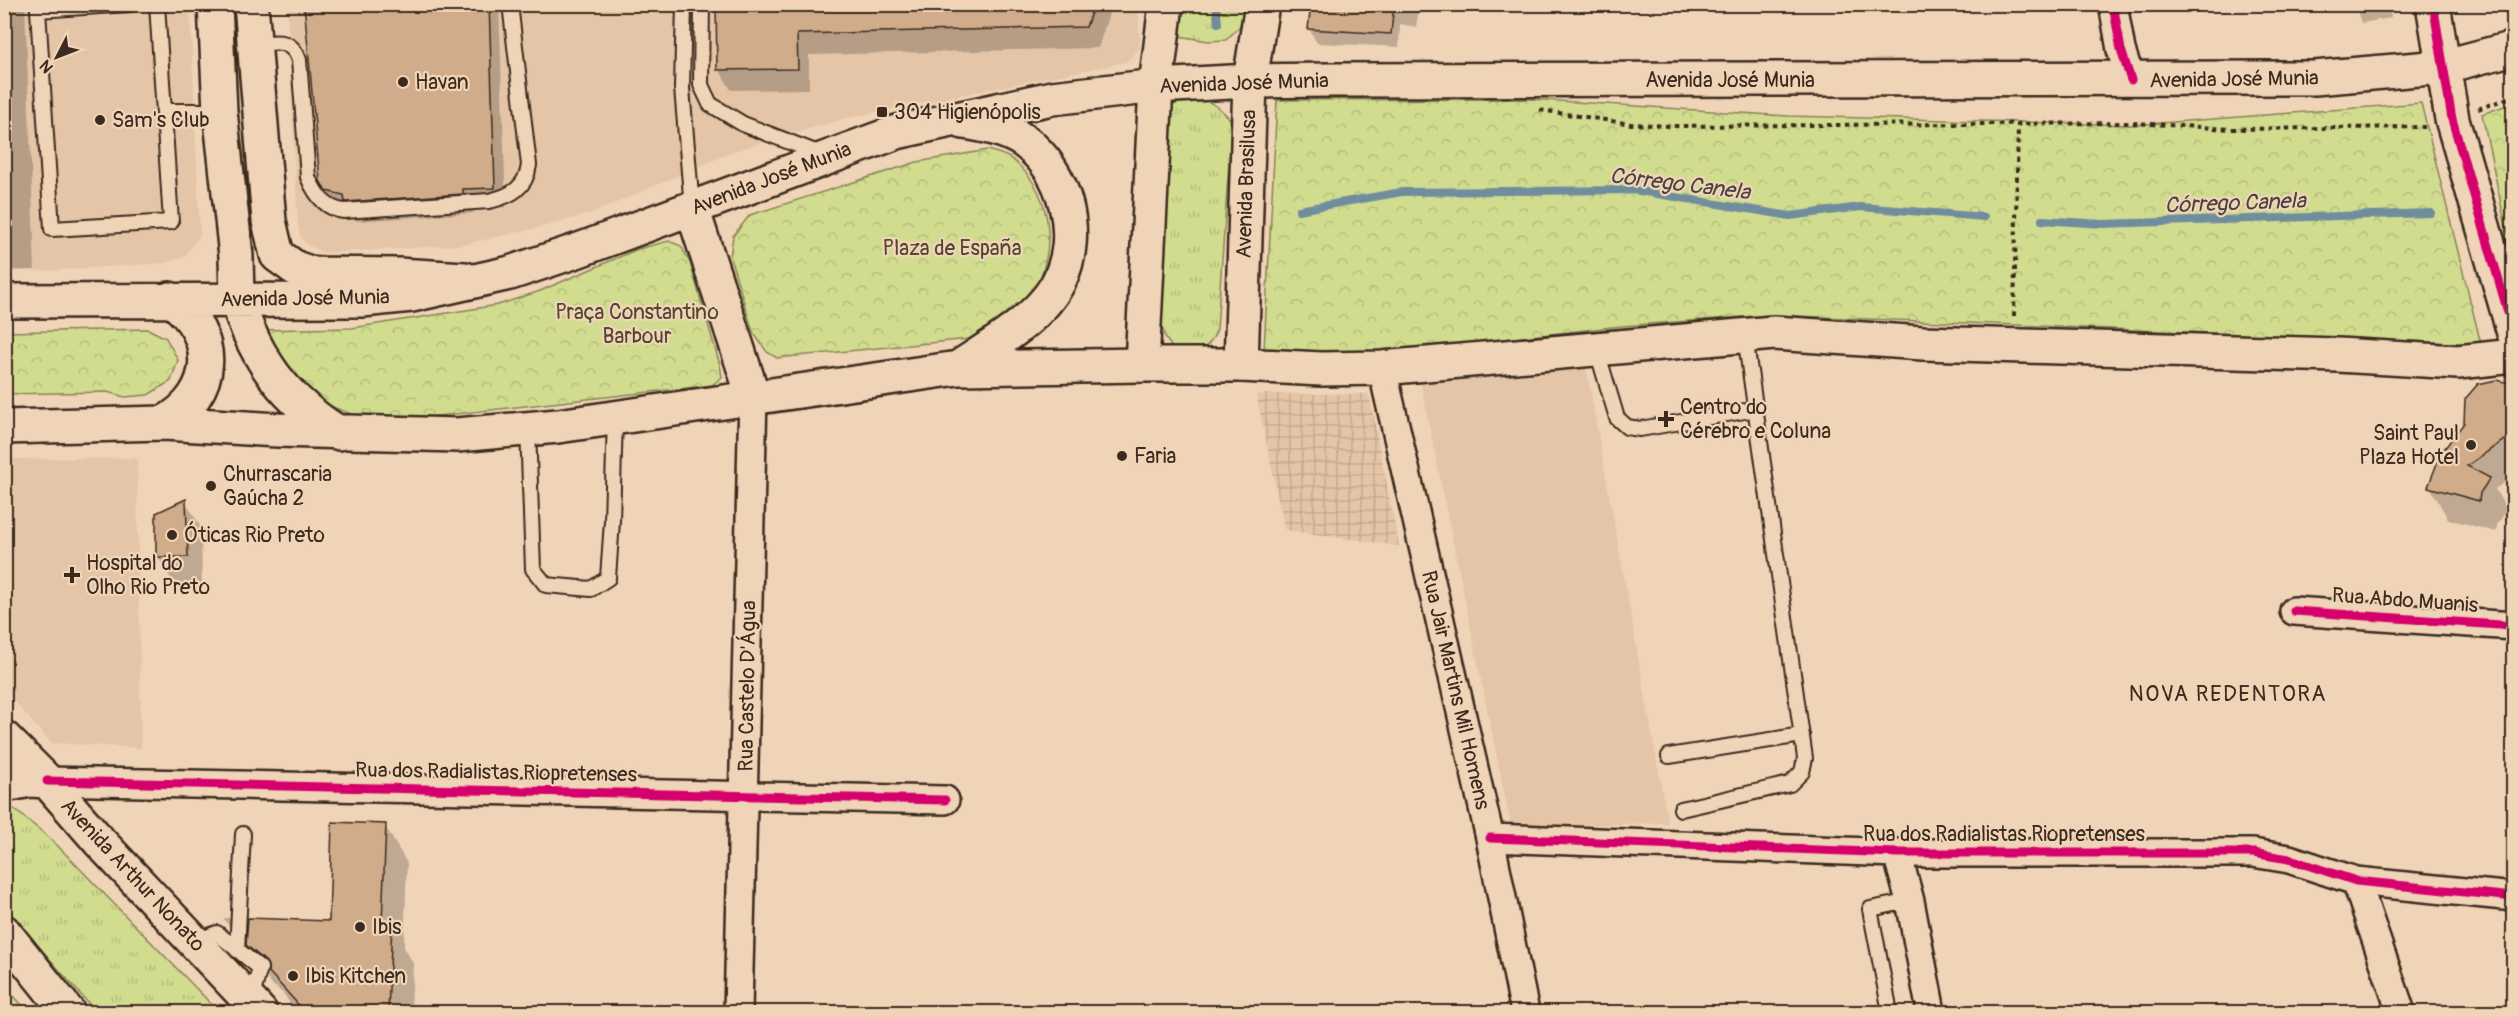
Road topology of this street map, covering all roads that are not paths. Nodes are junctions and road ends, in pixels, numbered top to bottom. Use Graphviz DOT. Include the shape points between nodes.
graph roads {
  1 [pos="130,4"];
  2 [pos="157,4"];
  3 [pos="215,4"];
  4 [pos="251,4"];
  5 [pos="510,4"];
  6 [pos="684,4"];
  7 [pos="702,4"];
  8 [pos="1166,4"];
  9 [pos="1262,4"];
  10 [pos="2113,4"];
  11 [pos="2433,4"];
  12 [pos="38,7"];
  13 [pos="254,45"];
  14 [pos="2514,48"];
  15 [pos="2442,68"];
  16 [pos="2131,80"];
  17 [pos="1250,81"];
  18 [pos="1156,86"];
  19 [pos="164,111"];
  20 [pos="220,111"];
  21 [pos="950,120"];
  22 [pos="827,157"];
  23 [pos="692,208"];
  24 [pos="475,280"];
  25 [pos="170,300"];
  26 [pos="237,300"];
  27 [pos="4,301"];
  28 [pos="2514,333"];
  29 [pos="1745,336"];
  30 [pos="736,340"];
  31 [pos="1598,351"];
  32 [pos="2514,356"];
  33 [pos="1142,365"];
  34 [pos="1241,365"];
  35 [pos="958,368"];
  36 [pos="1382,368"];
  37 [pos="802,390"];
  38 [pos="753,396"];
  39 [pos="1756,409"];
  40 [pos="615,417"];
  41 [pos="164,423"];
  42 [pos="4,426"];
  43 [pos="528,428"];
  44 [pos="340,433"];
  45 [pos="2294,611"];
  46 [pos="2514,626"];
  47 [pos="1802,735"];
  48 [pos="4,738"];
  49 [pos="1669,756"];
  50 [pos="47,781"];
  51 [pos="4,785"];
  52 [pos="745,795"];
  53 [pos="945,800"];
  54 [pos="1681,808"];
  55 [pos="242,838"];
  56 [pos="1490,838"];
  57 [pos="1897,853"];
  58 [pos="2356,881"];
  59 [pos="2514,897"];
  60 [pos="1910,901"];
  61 [pos="4,932"];
  62 [pos="196,941"];
  63 [pos="238,945"];
  64 [pos="4,968"];
  65 [pos="255,1007"];
  66 [pos="44,1012"];
  67 [pos="68,1012"];
  68 [pos="738,1012"];
  69 [pos="1525,1012"];
  70 [pos="1890,1012"];
  71 [pos="1931,1012"];
  72 [pos="2401,1012"];
  1 -- 12 [label="lane"];
  2 -- 19 [label="lane"];
  3 -- 20 [label="main road"];
  4 -- 13 [label="main road"];
  5 -- 13 [label="lane" via="528,176 523,185 489,201 344,211 326,205 308,177 297,52 282,41"];
  6 -- 23 [label="lane" via="682,88"];
  7 -- 22 [label="lane" via="701,85 710,104 743,124"];
  8 -- 18 [label="main road"];
  9 -- 17 [label="main road, Avenida Brasilusa"];
  10 -- 16 [label="street"];
  11 -- 15 [label="main road"];
  12 -- 19 [label="lane" via="52,229 171,222"];
  13 -- 24 [label="main road" via="269,221 277,255 295,268 313,274"];
  14 -- 15 [label="main road, Avenida José Munia"];
  15 -- 16 [label="main road, Avenida José Munia" via="2314,78"];
  15 -- 28 [label="main road" via="2452,119"];
  16 -- 17 [label="main road, Avenida José Munia"];
  17 -- 18 [label="main road, Avenida José Munia"];
  17 -- 34 [label="main road, Avenida Brasilusa"];
  18 -- 21 [label="main road, Avenida José Munia" via="1052,98"];
  18 -- 33 [label="main road"];
  19 -- 20 [label="lane"];
  20 -- 26 [label="main road"];
  21 -- 22 [label="main road, Avenida José Munia" via="897,132"];
  21 -- 35 [label="main road" via="1011,134 1042,156 1055,175 1069,215 1067,256 1048,297 1011,333"];
  22 -- 23 [label="main road, Avenida José Munia"];
  23 -- 24 [label="main road, Avenida José Munia" via="510,273"];
  23 -- 30 [label="main road"];
  24 -- 26 [label="main road, Avenida José Munia" via="412,295 362,300"];
  25 -- 26 [label="main road, Avenida José Munia"];
  25 -- 27 [label="main road, Avenida José Munia"];
  25 -- 41 [label="main road" via="182,307 199,330 206,357 202,384 195,396 176,417"];
  26 -- 44 [label="main road" via="258,354 274,377 304,408"];
  29 -- 31 [label="main road"];
  29 -- 32 [label="main road" via="1774,333 1923,343 2458,362"];
  29 -- 39 [label="lane"];
  30 -- 37 [label="main road"];
  30 -- 38 [label="main road"];
  31 -- 36 [label="main road"];
  31 -- 39 [label="lane" via="1617,418 1627,427 1640,429"];
  33 -- 34 [label="main road"];
  33 -- 35 [label="main road"];
  34 -- 36 [label="main road"];
  35 -- 37 [label="main road"];
  36 -- 56 [label="street, Rua Jair Martins Mil Homens"];
  37 -- 38 [label="main road"];
  38 -- 40 [label="main road"];
  38 -- 52 [label="street, Rua Castelo D'Água"];
  39 -- 47 [label="lane"];
  40 -- 43 [label="main road"];
  40 -- 43 [label="lane" via="608,578 591,589 546,585 533,569"];
  41 -- 42 [label="main road"];
  41 -- 44 [label="main road"];
  43 -- 44 [label="main road" via="457,435"];
  45 -- 46 [label="street, Rua Abdo Muanis"];
  47 -- 49 [label="lane"];
  47 -- 54 [label="lane" via="1802,772 1790,784"];
  48 -- 50 [label="main road, Avenida Arthur Nonato"];
  50 -- 51 [label="main road"];
  50 -- 52 [label="street, Rua dos Radialistas Riopretenses"];
  50 -- 62 [label="main road, Avenida Arthur Nonato"];
  52 -- 53 [label="street, Rua dos Radialistas Riopretenses"];
  52 -- 68 [label="street, Rua Castelo D'Água"];
  55 -- 63 [label="lane"];
  56 -- 57 [label="street, Rua dos Radialistas Riopretenses"];
  56 -- 69 [label="street, Rua Jair Martins Mil Homens"];
  57 -- 58 [label="street, Rua dos Radialistas Riopretenses" via="2253,853 2289,859"];
  57 -- 60 [label="street"];
  58 -- 59 [label="street, Rua dos Radialistas Riopretenses"];
  58 -- 72 [label="street"];
  60 -- 70 [label="lane" via="1870,909"];
  60 -- 71 [label="street"];
  61 -- 67 [label="main road"];
  62 -- 63 [label="lane" via="217,933"];
  62 -- 65 [label="main road, Avenida Arthur Nonato"];
  63 -- 65 [label="lane" via="260,968"];
  64 -- 66 [label="main road"];
}
